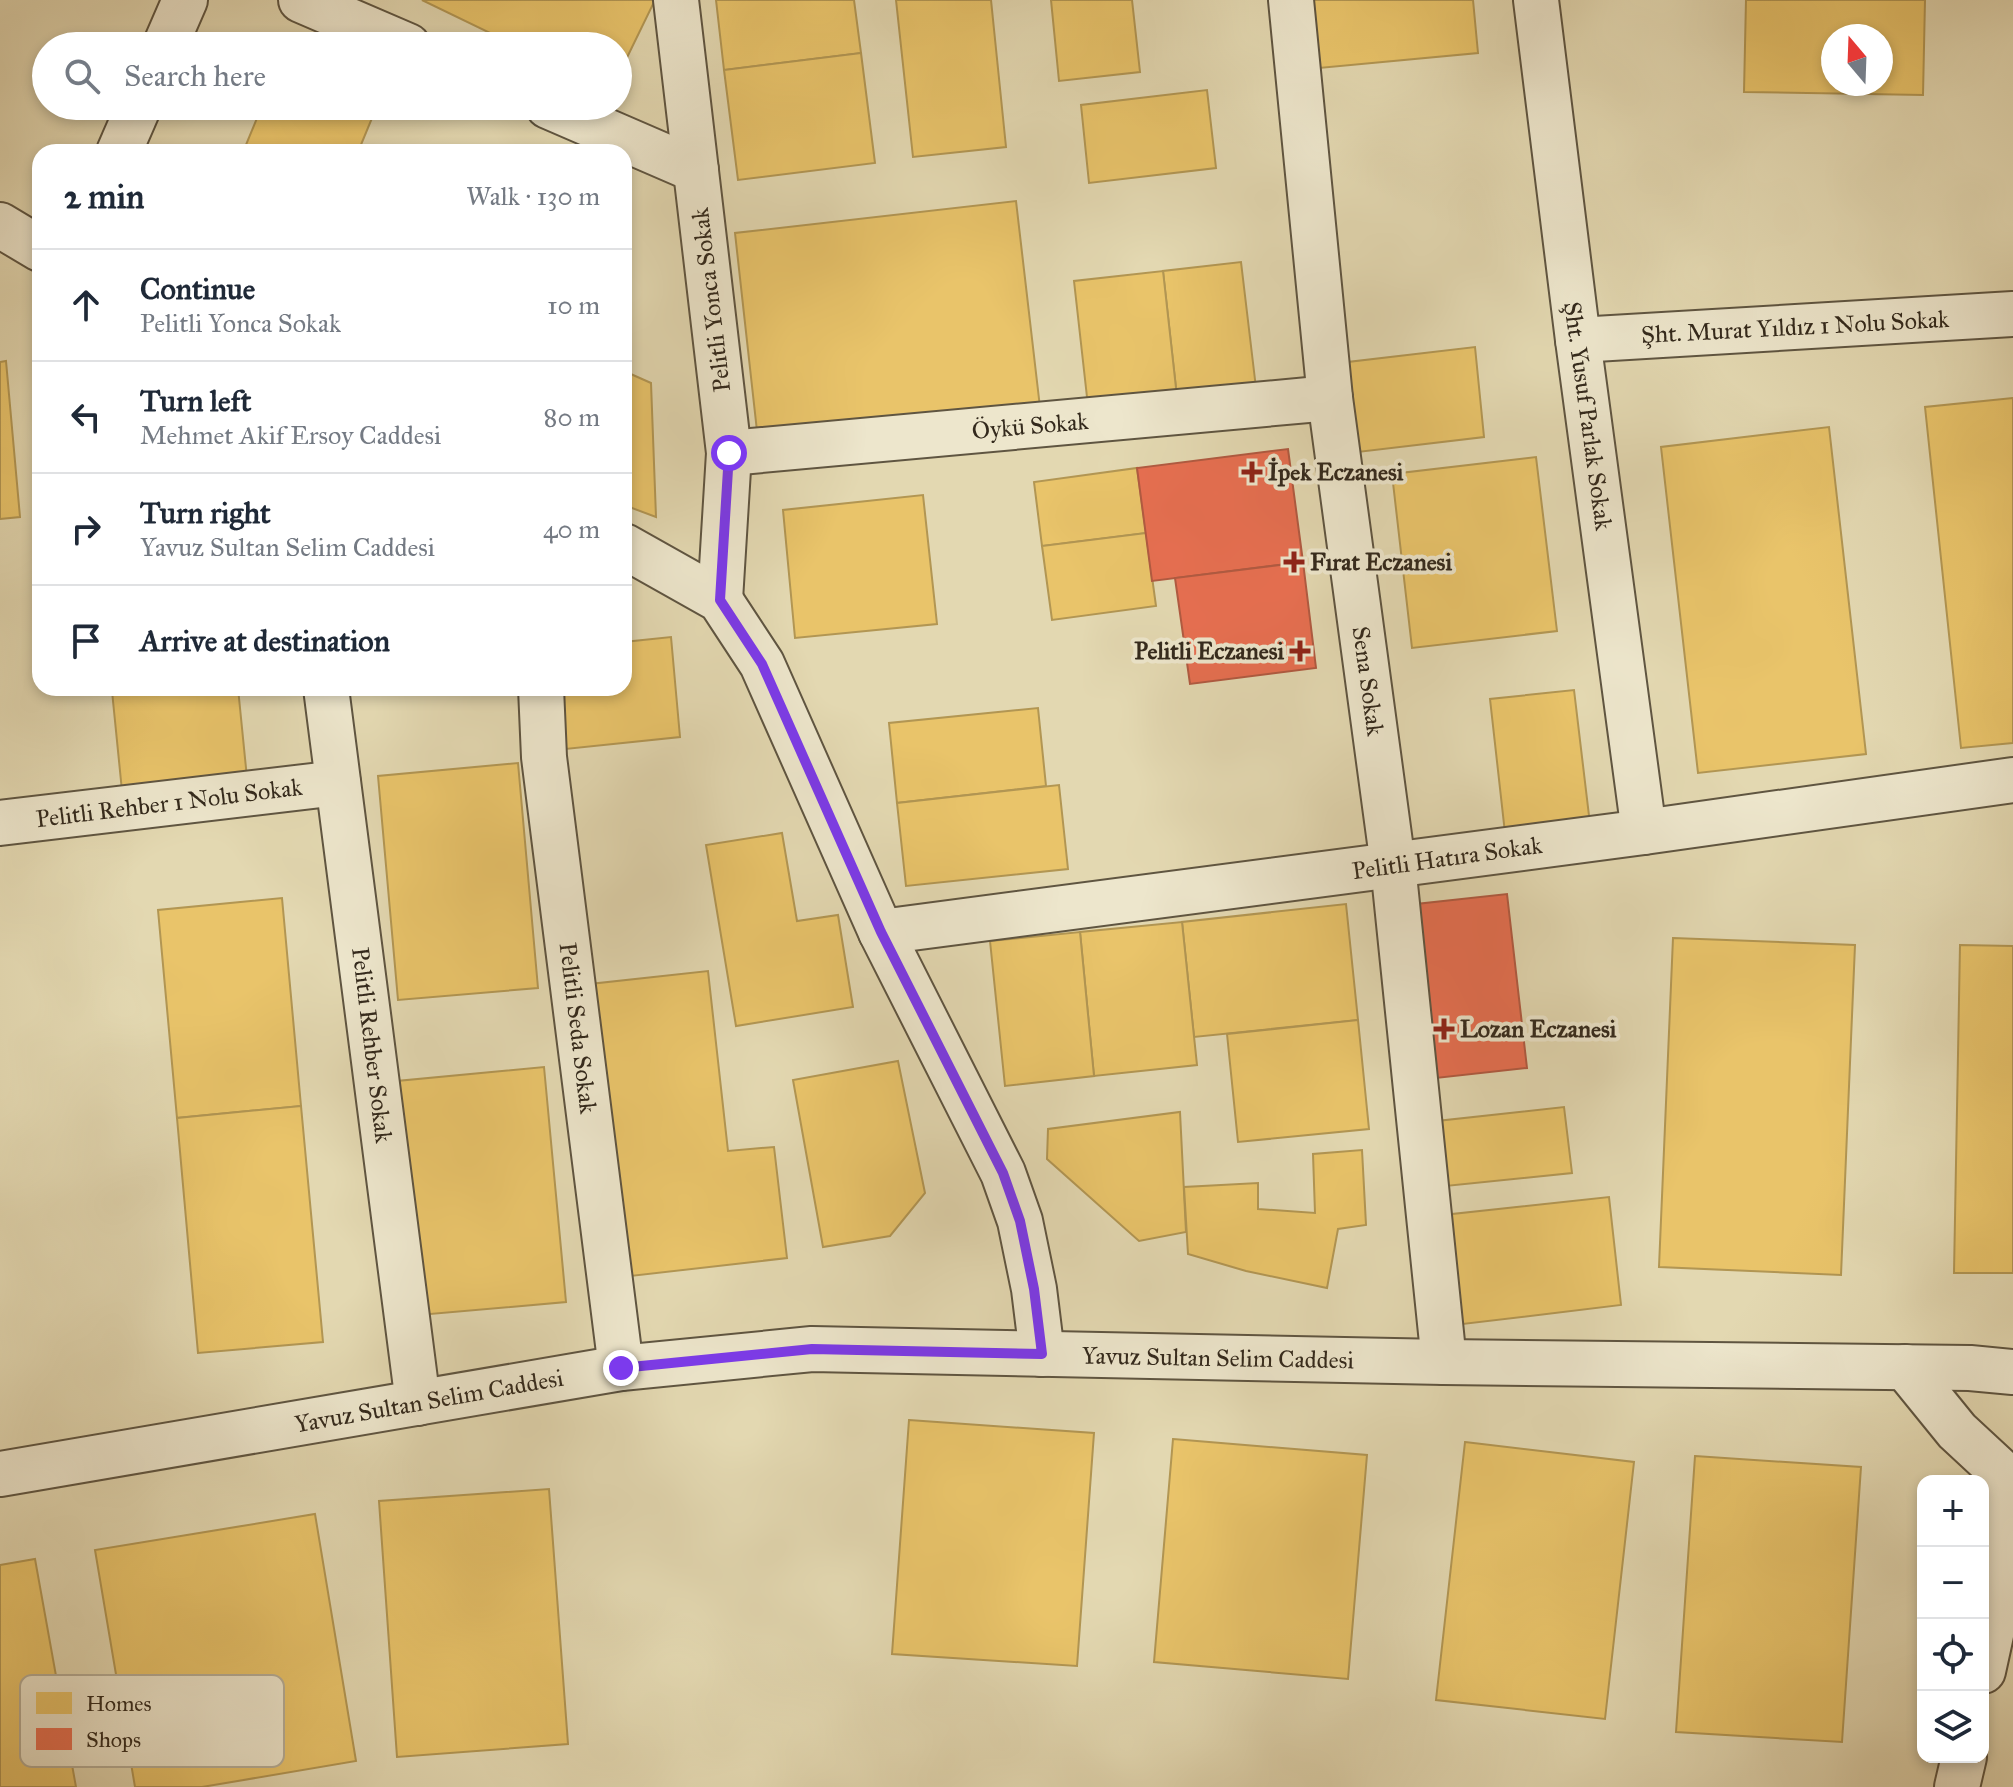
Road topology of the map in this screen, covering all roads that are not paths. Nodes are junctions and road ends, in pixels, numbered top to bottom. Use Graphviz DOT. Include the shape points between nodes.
graph roads {
  1 [pos="185,0"];
  2 [pos="301,0"];
  3 [pos="676,0"];
  4 [pos="1291,0"];
  5 [pos="1536,0"];
  6 [pos="171,32"];
  7 [pos="375,32"];
  8 [pos="133,120"];
  9 [pos="580,120"];
  10 [pos="122,144"];
  11 [pos="696,170"];
  12 [pos="0,225"];
  13 [pos="32,244"];
  14 [pos="2013,314"];
  15 [pos="1578,340"];
  16 [pos="1330,398"];
  17 [pos="729,453"];
  18 [pos="632,550"];
  19 [pos="720,600"];
  20 [pos="327,696"];
  21 [pos="541,696"];
  22 [pos="2013,780"];
  23 [pos="338,783"];
  24 [pos="0,823"];
  25 [pos="1644,832"];
  26 [pos="1393,865"];
  27 [pos="881,932"];
  28 [pos="1042,1354"];
  29 [pos="1444,1362"];
  30 [pos="1905,1367"];
  31 [pos="621,1368"];
  32 [pos="2013,1372"];
  33 [pos="418,1403"];
  34 [pos="0,1474"];
  35 [pos="2011,1481"];
  36 [pos="1989,1644"];
  37 [pos="1963,1763"];
  38 [pos="1957,1787"];
  1 -- 6 [label="street"];
  2 -- 7 [label="street"];
  3 -- 11 [label="street, Pelitli Yonca Sokak"];
  4 -- 16 [label="street, Sena Sokak"];
  5 -- 15 [label="street, Şht. Yusuf Parlak Sokak"];
  8 -- 10 [label="street"];
  9 -- 11 [label="street"];
  11 -- 17 [label="street, Pelitli Yonca Sokak"];
  12 -- 13 [label="street"];
  14 -- 15 [label="street, Şht. Murat Yıldız 1 Nolu Sokak"];
  15 -- 25 [label="street, Şht. Yusuf Parlak Sokak"];
  16 -- 17 [label="street, Öykü Sokak"];
  16 -- 26 [label="street, Sena Sokak"];
  17 -- 19 [label="street, Pelitli Yonca Sokak"];
  18 -- 19 [label="street"];
  19 -- 27 [label="street" via="762,664"];
  20 -- 23 [label="street, Pelitli Rehber Sokak"];
  21 -- 31 [label="street, Pelitli Seda Sokak" via="544,757"];
  22 -- 25 [label="street, Pelitli Hatıra Sokak"];
  23 -- 24 [label="street, Pelitli Rehber 1 Nolu Sokak"];
  23 -- 33 [label="street, Pelitli Rehber Sokak"];
  25 -- 26 [label="street, Pelitli Hatıra Sokak"];
  26 -- 27 [label="street, Pelitli Hatıra Sokak"];
  26 -- 29 [label="street, Sena Sokak"];
  27 -- 28 [label="street" via="1003,1173 1020,1221"];
  28 -- 29 [label="street, Yavuz Sultan Selim Caddesi"];
  28 -- 31 [label="street, Yavuz Sultan Selim Caddesi" via="812,1349"];
  29 -- 30 [label="street, Yavuz Sultan Selim Caddesi"];
  30 -- 32 [label="street, Yavuz Sultan Selim Caddesi"];
  30 -- 35 [label="street" via="1957,1431"];
  31 -- 33 [label="street, Yavuz Sultan Selim Caddesi"];
  33 -- 34 [label="street, Yavuz Sultan Selim Caddesi"];
  35 -- 36 [label="street" via="2009,1553"];
  37 -- 38 [label="street"];
}
